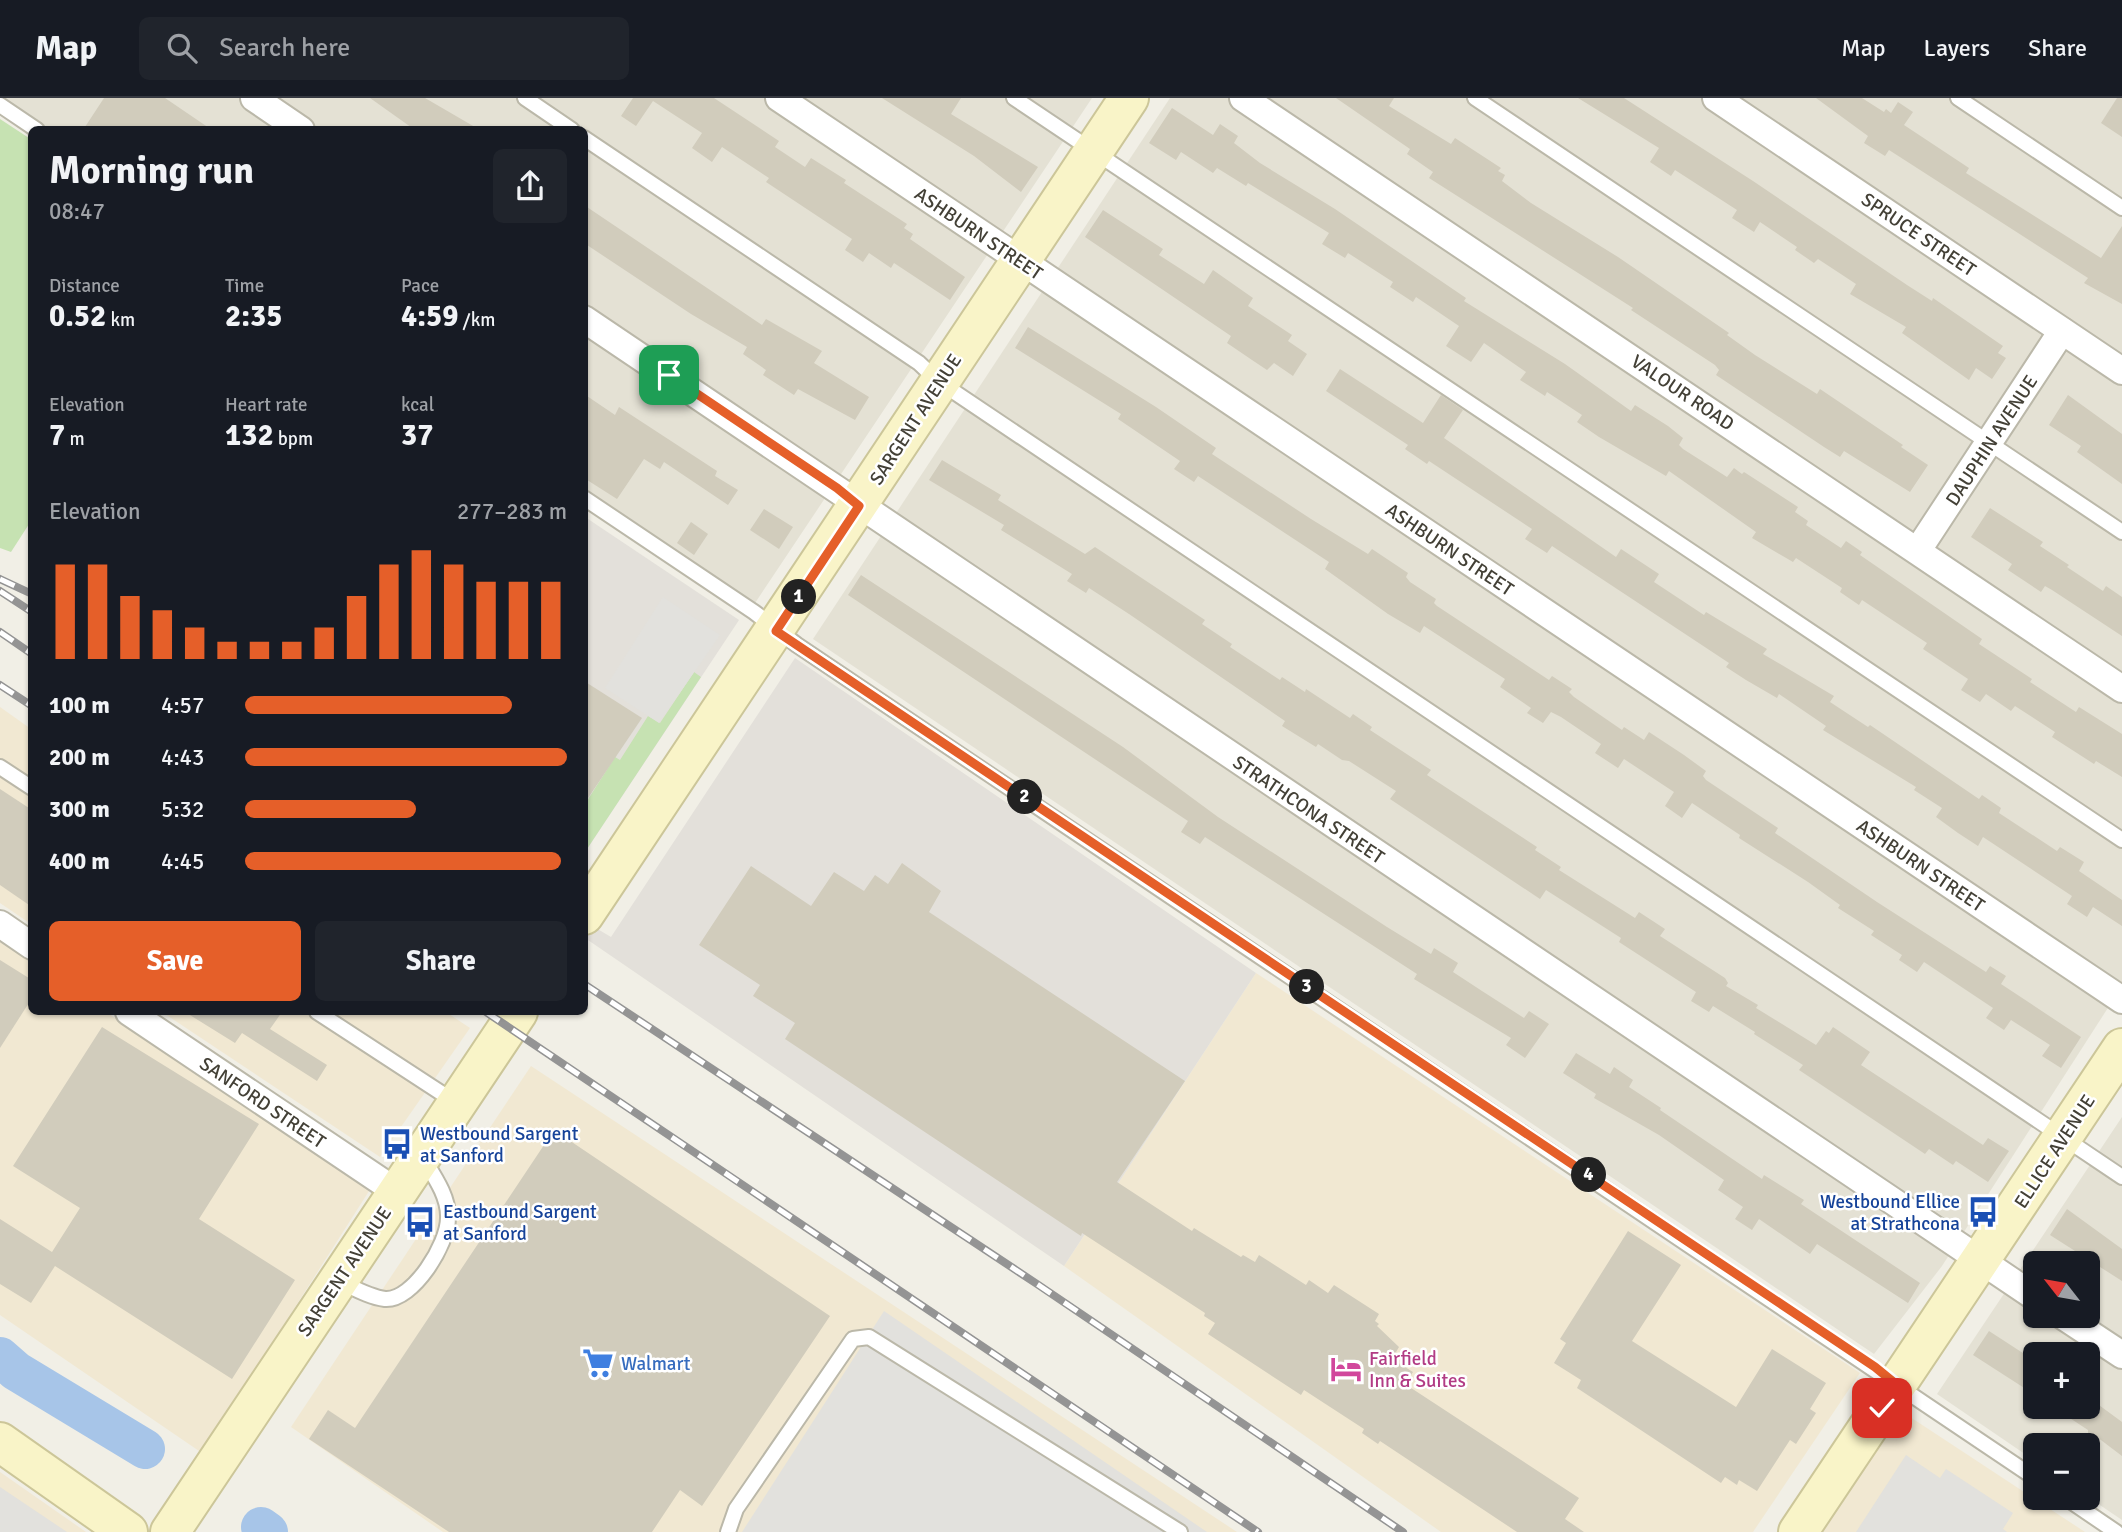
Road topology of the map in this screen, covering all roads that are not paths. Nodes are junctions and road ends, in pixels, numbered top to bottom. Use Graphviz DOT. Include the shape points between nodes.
graph roads {
  1 [pos="254,98"];
  2 [pos="525,98"];
  3 [pos="779,98"];
  4 [pos="1014,98"];
  5 [pos="1129,98"];
  6 [pos="1243,98"];
  7 [pos="1475,98"];
  8 [pos="1716,98"];
  9 [pos="1959,98"];
  10 [pos="0,105"];
  11 [pos="31,126"];
  12 [pos="295,126"];
  13 [pos="566,126"];
  14 [pos="588,141"];
  15 [pos="1093,151"];
  16 [pos="2122,208"];
  17 [pos="1019,260"];
  18 [pos="588,322"];
  19 [pos="2062,331"];
  20 [pos="2122,371"];
  21 [pos="938,381"];
  22 [pos="1990,442"];
  23 [pos="588,501"];
  24 [pos="859,506"];
  25 [pos="2122,532"];
  26 [pos="1919,550"];
  27 [pos="776,631"];
  28 [pos="2122,689"];
  29 [pos="0,767"];
  30 [pos="28,785"];
  31 [pos="2122,840"];
  32 [pos="588,909"];
  33 [pos="0,924"];
  34 [pos="28,943"];
  35 [pos="2122,999"];
  36 [pos="133,1015"];
  37 [pos="322,1015"];
  38 [pos="516,1015"];
  39 [pos="2122,1048"];
  40 [pos="456,1103"];
  41 [pos="2063,1138"];
  42 [pos="421,1155"];
  43 [pos="2122,1177"];
  44 [pos="397,1192"];
  45 [pos="1981,1261"];
  46 [pos="338,1280"];
  47 [pos="2023,1289"];
  48 [pos="2081,1328"];
  49 [pos="2122,1355"];
  50 [pos="1897,1385"];
  51 [pos="0,1442"];
  52 [pos="2023,1470"];
  53 [pos="2084,1510"];
  54 [pos="128,1532"];
  55 [pos="170,1532"];
  56 [pos="728,1532"];
  57 [pos="1180,1532"];
  58 [pos="1798,1532"];
  59 [pos="2116,1532"];
  1 -- 12 [label="street"];
  2 -- 13 [label="lane"];
  3 -- 17 [label="street, ASHBURN STREET"];
  4 -- 15 [label="lane"];
  5 -- 15 [label="main road, SARGENT AVENUE"];
  6 -- 26 [label="street, VALOUR ROAD"];
  7 -- 22 [label="lane"];
  8 -- 19 [label="street, SPRUCE STREET"];
  9 -- 16 [label="lane"];
  10 -- 11 [label="lane"];
  14 -- 21 [label="lane" via="919,363"];
  15 -- 17 [label="main road, SARGENT AVENUE"];
  15 -- 31 [label="lane"];
  17 -- 21 [label="main road, SARGENT AVENUE"];
  17 -- 35 [label="street, ASHBURN STREET"];
  18 -- 24 [label="street, STRATHCONA STREET"];
  19 -- 20 [label="street, SPRUCE STREET"];
  19 -- 22 [label="street, DAUPHIN AVENUE"];
  21 -- 24 [label="main road, SARGENT AVENUE"];
  21 -- 41 [label="lane"];
  22 -- 25 [label="lane"];
  22 -- 26 [label="street, DAUPHIN AVENUE"];
  23 -- 27 [label="lane"];
  24 -- 27 [label="main road, SARGENT AVENUE"];
  24 -- 45 [label="street, STRATHCONA STREET"];
  26 -- 28 [label="street, VALOUR ROAD"];
  27 -- 32 [label="main road, SARGENT AVENUE"];
  27 -- 50 [label="lane"];
  29 -- 30 [label="lane"];
  33 -- 34 [label="street"];
  36 -- 44 [label="street, SANFORD STREET"];
  37 -- 40 [label="lane"];
  38 -- 40 [label="main road, SARGENT AVENUE"];
  39 -- 41 [label="main road, ELLICE AVENUE"];
  40 -- 42 [label="main road, SARGENT AVENUE"];
  41 -- 43 [label="lane"];
  41 -- 45 [label="main road, ELLICE AVENUE"];
  42 -- 44 [label="main road, SARGENT AVENUE"];
  42 -- 46 [label="lane" via="440,1185 449,1217 442,1245 412,1288 388,1299 367,1295"];
  44 -- 46 [label="main road, SARGENT AVENUE"];
  45 -- 47 [label="street, STRATHCONA STREET"];
  45 -- 50 [label="main road, ELLICE AVENUE"];
  46 -- 55 [label="main road, SARGENT AVENUE"];
  48 -- 49 [label="street"];
  50 -- 52 [label="lane"];
  50 -- 58 [label="main road, ELLICE AVENUE"];
  51 -- 54 [label="main road"];
  53 -- 59 [label="lane"];
  56 -- 57 [label="lane" via="736,1509 853,1339 869,1337"];
}
